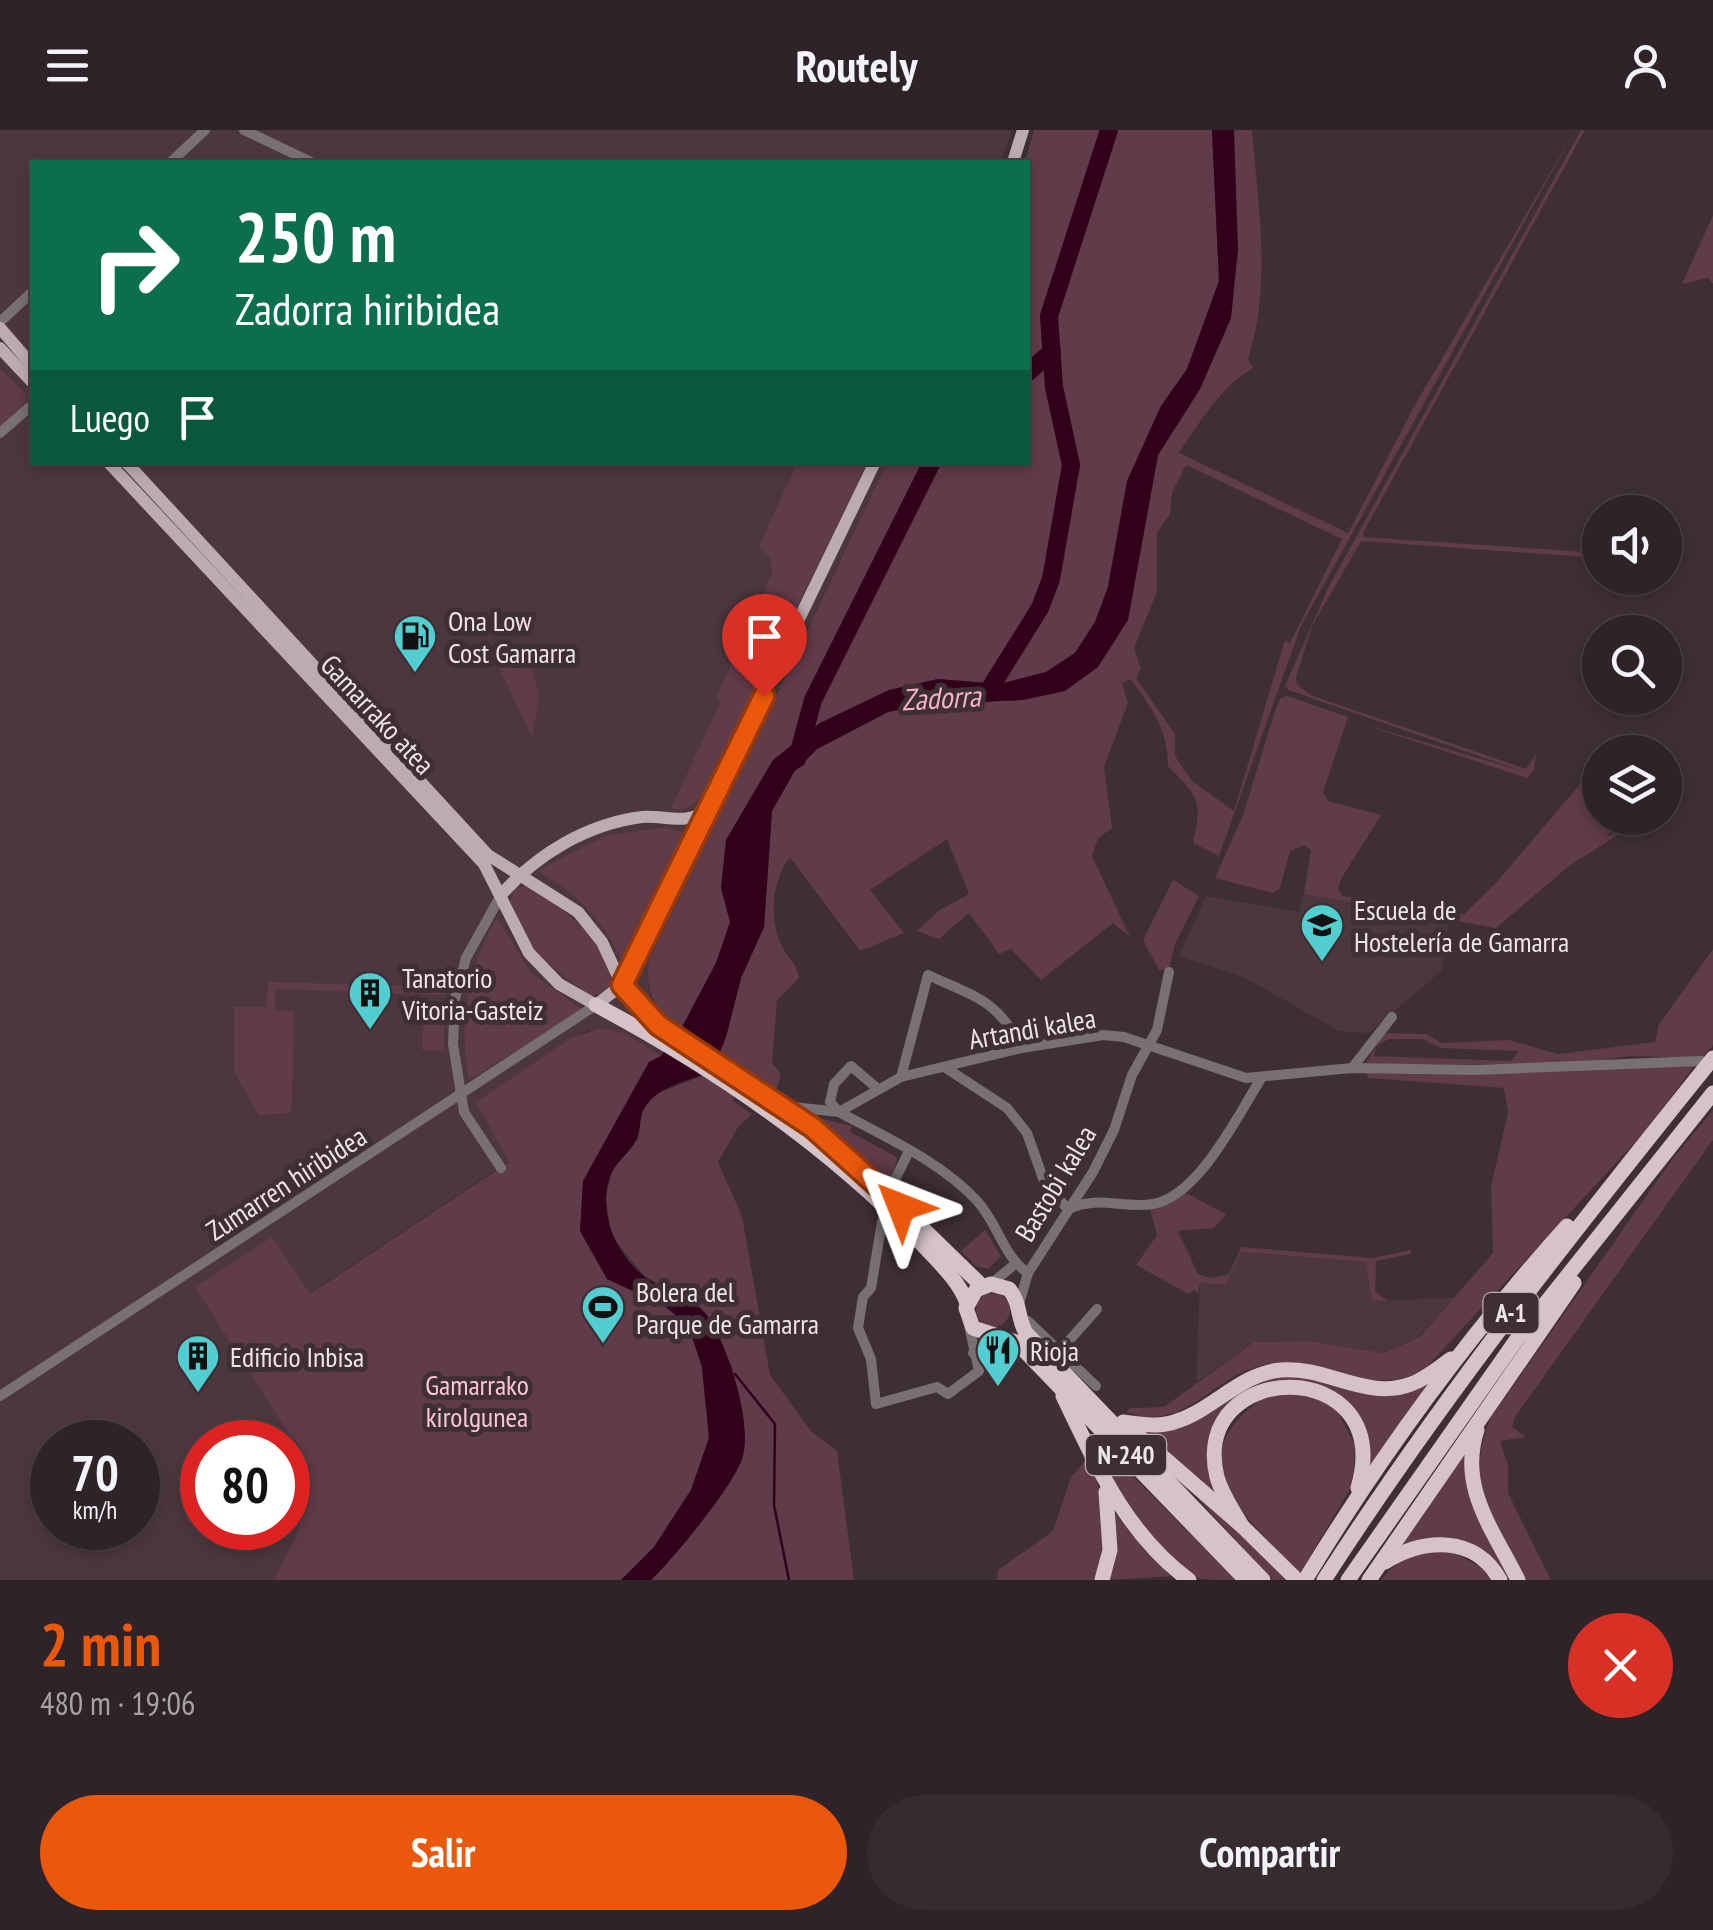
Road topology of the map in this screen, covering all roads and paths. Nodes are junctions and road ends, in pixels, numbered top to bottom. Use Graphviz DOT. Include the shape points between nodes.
graph roads {
  1 [pos="205,130"];
  2 [pos="244,130"];
  3 [pos="1023,130"];
  4 [pos="173,160"];
  5 [pos="307,160"];
  6 [pos="1014,160"];
  7 [pos="30,294"];
  8 [pos="0,325"];
  9 [pos="0,348"];
  10 [pos="30,362"];
  11 [pos="30,380"];
  12 [pos="30,408"];
  13 [pos="0,433"];
  14 [pos="111,465"];
  15 [pos="129,465"];
  16 [pos="874,465"];
  17 [pos="705,810"];
  18 [pos="677,818"];
  19 [pos="692,839"];
  20 [pos="519,875"];
  21 [pos="500,895"];
  22 [pos="1169,972"];
  23 [pos="622,985"];
  24 [pos="596,1006"];
  25 [pos="1392,1017"];
  26 [pos="667,1039"];
  27 [pos="1148,1046"];
  28 [pos="1022,1048"];
  29 [pos="1707,1059"];
  30 [pos="946,1068"];
  31 [pos="1352,1068"];
  32 [pos="901,1077"];
  33 [pos="1262,1078"];
  34 [pos="878,1089"];
  35 [pos="1713,1093"];
  36 [pos="462,1095"];
  37 [pos="760,1100"];
  38 [pos="783,1106"];
  39 [pos="839,1112"];
  40 [pos="909,1151"];
  41 [pos="500,1168"];
  42 [pos="1651,1172"];
  43 [pos="894,1182"];
  44 [pos="1599,1200"];
  45 [pos="1068,1209"];
  46 [pos="888,1214"];
  47 [pos="1015,1264"];
  48 [pos="1028,1272"];
  49 [pos="987,1285"];
  50 [pos="1097,1309"];
  51 [pos="968,1311"];
  52 [pos="1019,1315"];
  53 [pos="999,1336"];
  54 [pos="1060,1351"];
  55 [pos="1462,1352"];
  56 [pos="973,1354"];
  57 [pos="1056,1384"];
  58 [pos="1096,1386"];
  59 [pos="0,1396"];
  60 [pos="1096,1404"];
  61 [pos="1481,1417"];
  62 [pos="1123,1422"];
  63 [pos="1104,1478"];
  64 [pos="1354,1501"];
  65 [pos="1242,1526"];
  66 [pos="1309,1573"];
  67 [pos="1373,1573"];
  68 [pos="1102,1580"];
  69 [pos="1189,1580"];
  70 [pos="1246,1580"];
  71 [pos="1264,1580"];
  72 [pos="1296,1580"];
  73 [pos="1324,1580"];
  74 [pos="1348,1580"];
  75 [pos="1500,1580"];
  76 [pos="1518,1580"];
  1 -- 4 [label="street"];
  2 -- 5 [label="street"];
  3 -- 6 [label="main road"];
  7 -- 8 [label="street"];
  8 -- 10 [label="main road"];
  9 -- 11 [label="main road"];
  12 -- 13 [label="street"];
  14 -- 21 [label="main road, Gamarrako atea" via="484,864"];
  15 -- 20 [label="main road, Gamarrako atea" via="488,855"];
  16 -- 17 [label="main road"];
  17 -- 18 [label="main road" via="696,818"];
  17 -- 19 [label="main road"];
  18 -- 19 [label="main road"];
  18 -- 20 [label="main road" via="636,818 588,832"];
  19 -- 23 [label="main road"];
  20 -- 21 [label="main road"];
  20 -- 23 [label="main road, Gamarrako atea" via="578,912 602,942"];
  21 -- 24 [label="main road, Gamarrako atea" via="536,962"];
  21 -- 36 [label="street" via="466,958 455,999 452,1044"];
  22 -- 27 [label="street, Bastobi kalea" via="1158,1030"];
  23 -- 24 [label="main road"];
  23 -- 26 [label="highway, N-240"];
  24 -- 26 [label="highway, N-240"];
  24 -- 36 [label="street, Zumarren hiribidea"];
  25 -- 31 [label="street"];
  26 -- 37 [label="highway, N-240"];
  27 -- 28 [label="street, Artandi kalea" via="1103,1036"];
  27 -- 33 [label="street, Artandi kalea"];
  27 -- 45 [label="street, Bastobi kalea" via="1093,1172"];
  28 -- 30 [label="street, Artandi kalea"];
  28 -- 32 [label="street" via="992,1005 928,975"];
  29 -- 31 [label="street, Artandi kalea" via="1478,1070"];
  29 -- 44 [label="highway, A-1"];
  30 -- 32 [label="street, Artandi kalea"];
  30 -- 45 [label="street" via="1007,1108 1027,1133 1044,1184"];
  31 -- 33 [label="street, Artandi kalea"];
  32 -- 34 [label="street, Artandi kalea"];
  33 -- 45 [label="street" via="1194,1180 1170,1199 1150,1205 1087,1200"];
  34 -- 39 [label="street, Artandi kalea"];
  34 -- 39 [label="street" via="851,1066 830,1094"];
  35 -- 42 [label="highway, A-1"];
  36 -- 41 [label="street" via="464,1112"];
  36 -- 59 [label="street, Zumarren hiribidea"];
  37 -- 38 [label="highway, N-240"];
  37 -- 46 [label="highway, N-240"];
  38 -- 39 [label="street"];
  38 -- 49 [label="highway, N-240" via="840,1148"];
  39 -- 40 [label="street"];
  40 -- 43 [label="street"];
  40 -- 47 [label="street" via="982,1206"];
  42 -- 61 [label="highway"];
  42 -- 74 [label="highway, A-1" via="1517,1339"];
  44 -- 55 [label="highway" via="1536,1261"];
  44 -- 73 [label="highway, A-1" via="1420,1436"];
  45 -- 48 [label="street, Bastobi kalea"];
  46 -- 51 [label="highway, N-240" via="954,1279"];
  46 -- 56 [label="street" via="858,1328 871,1360 876,1404 938,1387 948,1394 979,1371"];
  47 -- 48 [label="street"];
  47 -- 49 [label="street, Bastobi kalea"];
  48 -- 52 [label="street, Bastobi kalea"];
  49 -- 51 [label="highway"];
  49 -- 52 [label="highway, N-240" via="1009,1289"];
  50 -- 54 [label="street"];
  51 -- 53 [label="highway, N-240" via="980,1333"];
  51 -- 56 [label="street"];
  52 -- 53 [label="highway"];
  52 -- 54 [label="street"];
  52 -- 60 [label="highway, N-240"];
  53 -- 56 [label="street"];
  53 -- 57 [label="highway, N-240" via="1016,1342"];
  54 -- 58 [label="street"];
  55 -- 62 [label="highway" via="1396,1389 1281,1370 1250,1379 1180,1421"];
  55 -- 64 [label="highway"];
  57 -- 63 [label="highway"];
  57 -- 70 [label="highway, N-240"];
  60 -- 62 [label="highway"];
  60 -- 71 [label="highway, N-240"];
  61 -- 67 [label="highway"];
  61 -- 76 [label="highway" via="1473,1491"];
  62 -- 65 [label="highway"];
  63 -- 68 [label="highway" via="1111,1528"];
  63 -- 69 [label="highway" via="1137,1531"];
  64 -- 65 [label="highway" via="1363,1457 1354,1423 1324,1394 1282,1384 1239,1405 1217,1444 1220,1486"];
  64 -- 66 [label="highway"];
  65 -- 72 [label="highway"];
  67 -- 75 [label="highway" via="1416,1546 1448,1544 1474,1553"];
}
